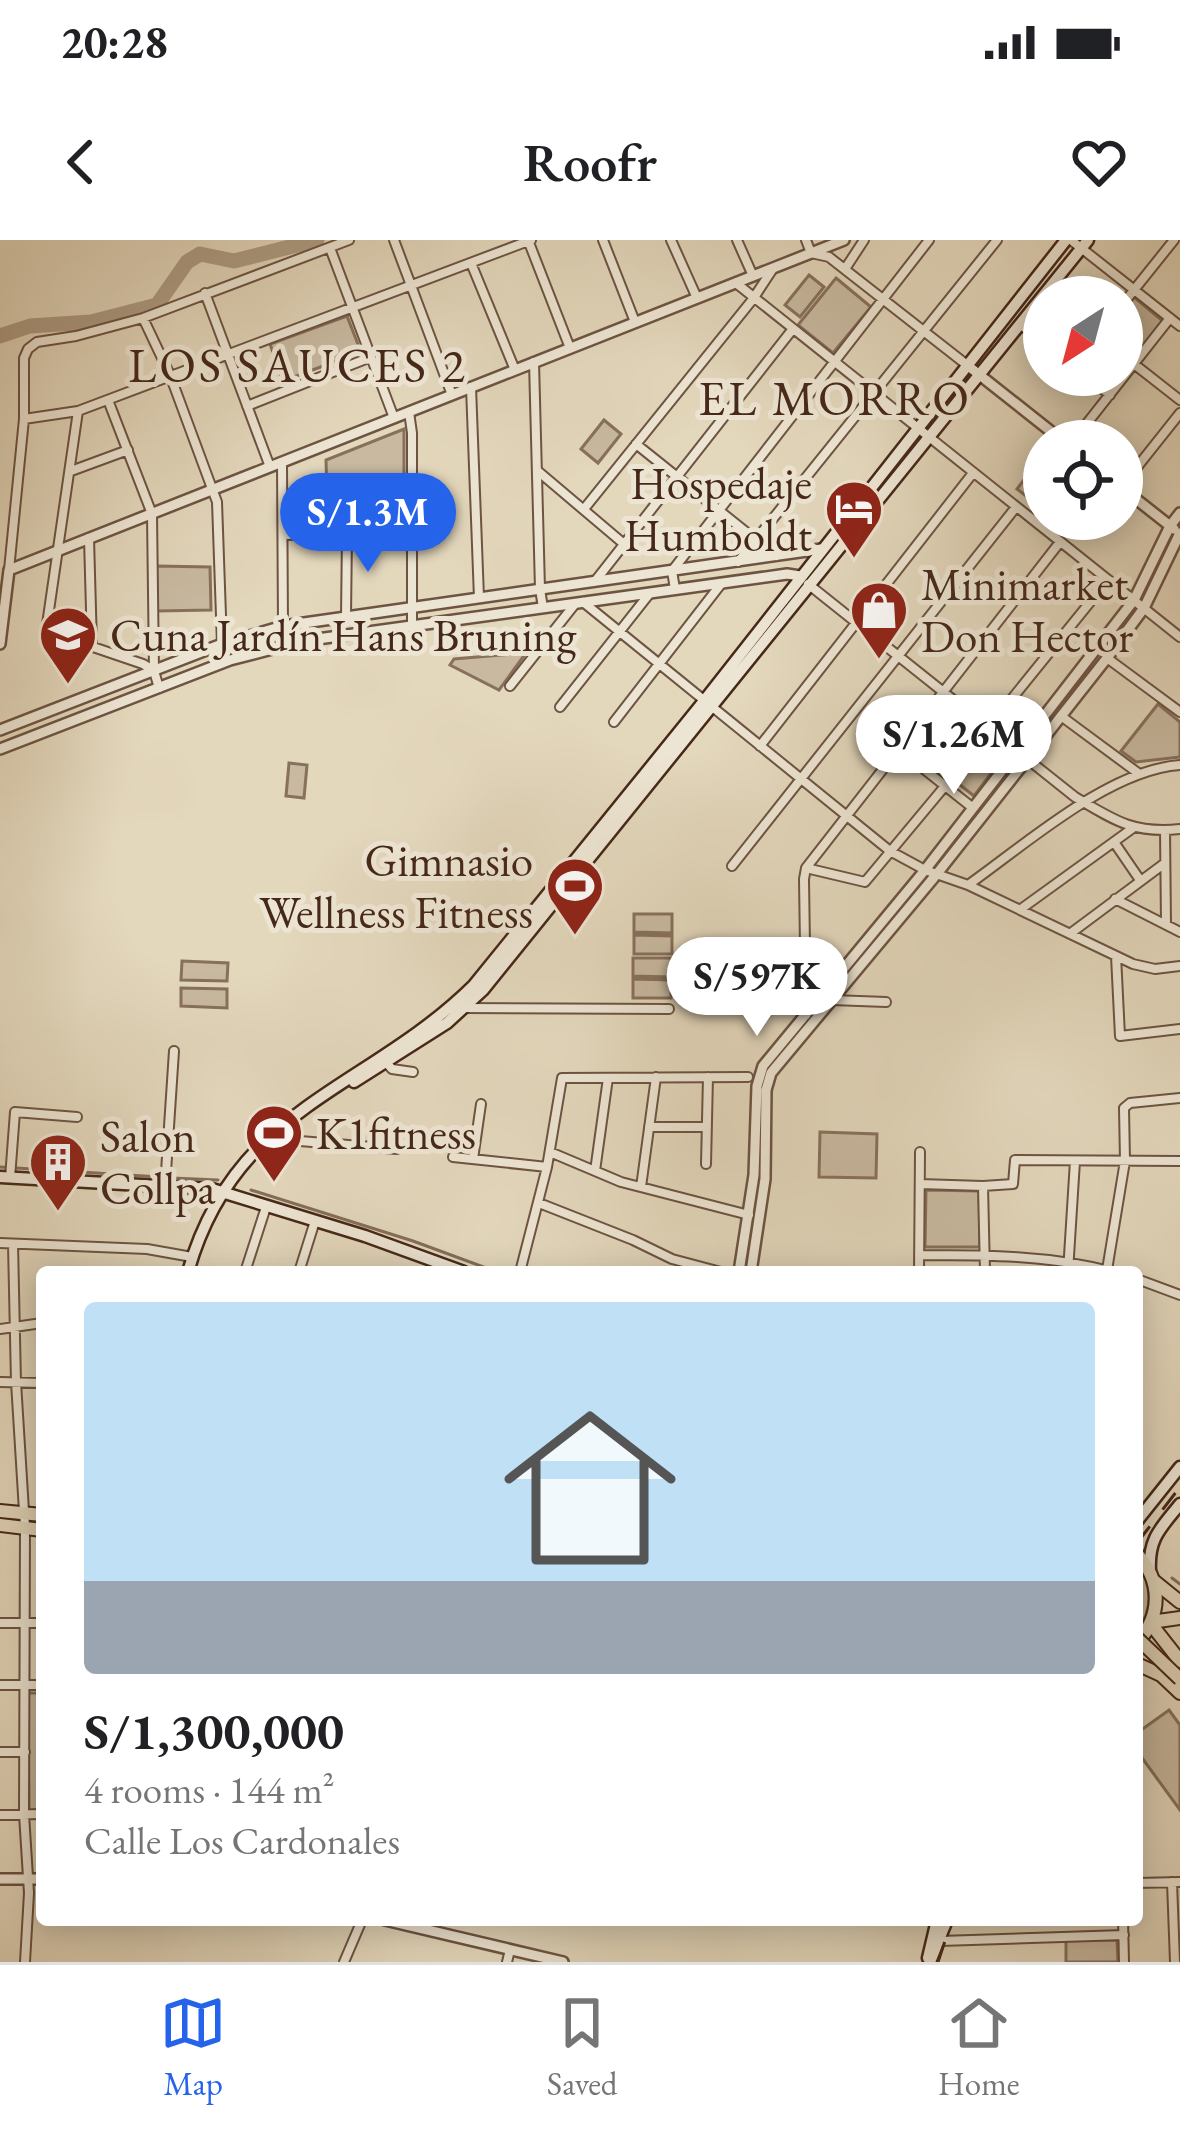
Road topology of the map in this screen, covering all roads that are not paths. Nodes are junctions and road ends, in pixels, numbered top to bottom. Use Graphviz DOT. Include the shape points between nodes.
graph roads {
  1 [pos="349,240"];
  2 [pos="394,240"];
  3 [pos="529,240"];
  4 [pos="603,240"];
  5 [pos="671,240"];
  6 [pos="737,240"];
  7 [pos="806,240"];
  8 [pos="844,240"];
  9 [pos="864,240"];
  10 [pos="929,240"];
  11 [pos="997,240"];
  12 [pos="1177,241"];
  13 [pos="1076,242"];
  14 [pos="330,248"];
  15 [pos="811,253"];
  16 [pos="471,263"];
  17 [pos="773,268"];
  18 [pos="845,269"];
  19 [pos="753,276"];
  20 [pos="1117,276"];
  21 [pos="1143,280"];
  22 [pos="736,283"];
  23 [pos="411,286"];
  24 [pos="205,293"];
  25 [pos="1143,297"];
  26 [pos="698,298"];
  27 [pos="753,299"];
  28 [pos="883,299"];
  29 [pos="353,309"];
  30 [pos="143,318"];
  31 [pos="1170,318"];
  32 [pos="635,322"];
  33 [pos="1020,324"];
  34 [pos="1023,326"];
  35 [pos="1180,326"];
  36 [pos="792,330"];
  37 [pos="924,331"];
  38 [pos="570,348"];
  39 [pos="1143,352"];
  40 [pos="227,353"];
  41 [pos="371,357"];
  42 [pos="534,362"];
  43 [pos="834,363"];
  44 [pos="967,365"];
  45 [pos="515,370"];
  46 [pos="1143,371"];
  47 [pos="170,375"];
  48 [pos="980,375"];
  49 [pos="471,387"];
  50 [pos="873,394"];
  51 [pos="452,395"];
  52 [pos="1109,396"];
  53 [pos="108,400"];
  54 [pos="1180,400"];
  55 [pos="247,406"];
  56 [pos="78,411"];
  57 [pos="409,412"];
  58 [pos="1180,413"];
  59 [pos="394,418"];
  60 [pos="24,419"];
  61 [pos="1037,420"];
  62 [pos="1090,420"];
  63 [pos="917,429"];
  64 [pos="930,439"];
  65 [pos="636,444"];
  66 [pos="128,450"];
  67 [pos="1143,460"];
  68 [pos="282,462"];
  69 [pos="269,467"];
  70 [pos="71,471"];
  71 [pos="539,472"];
  72 [pos="973,473"];
  73 [pos="677,477"];
  74 [pos="214,489"];
  75 [pos="1143,504"];
  76 [pos="1016,507"];
  77 [pos="584,509"];
  78 [pos="719,511"];
  79 [pos="1180,513"];
  80 [pos="152,514"];
  81 [pos="1177,532"];
  82 [pos="412,533"];
  83 [pos="347,534"];
  84 [pos="284,535"];
  85 [pos="89,538"];
  86 [pos="756,540"];
  87 [pos="1060,542"];
  88 [pos="624,544"];
  89 [pos="821,549"];
  90 [pos="57,551"];
  91 [pos="777,557"];
  92 [pos="737,563"];
  93 [pos="9,570"];
  94 [pos="672,571"];
  95 [pos="800,576"];
  96 [pos="1108,580"];
  97 [pos="595,581"];
  98 [pos="722,583"];
  99 [pos="811,586"];
  100 [pos="540,589"];
  101 [pos="675,590"];
  102 [pos="650,593"];
  103 [pos="479,598"];
  104 [pos="579,603"];
  105 [pos="1139,604"];
  106 [pos="412,607"];
  107 [pos="543,608"];
  108 [pos="346,616"];
  109 [pos="857,622"];
  110 [pos="283,626"];
  111 [pos="412,626"];
  112 [pos="619,632"];
  113 [pos="1180,637"];
  114 [pos="0,644"];
  115 [pos="222,644"];
  116 [pos="286,645"];
  117 [pos="92,646"];
  118 [pos="899,656"];
  119 [pos="1107,658"];
  120 [pos="658,665"];
  121 [pos="154,671"];
  122 [pos="510,686"];
  123 [pos="159,688"];
  124 [pos="945,692"];
  125 [pos="707,704"];
  126 [pos="560,706"];
  127 [pos="1180,712"];
  128 [pos="1061,716"];
  129 [pos="614,722"];
  130 [pos="989,727"];
  131 [pos="0,730"];
  132 [pos="760,746"];
  133 [pos="0,749"];
  134 [pos="900,749"];
  135 [pos="1023,754"];
  136 [pos="1180,765"];
  137 [pos="1138,773"];
  138 [pos="800,780"];
  139 [pos="945,786"];
  140 [pos="1084,802"];
  141 [pos="974,808"];
  142 [pos="846,816"];
  143 [pos="1134,827"];
  144 [pos="1180,829"];
  145 [pos="1165,830"];
  146 [pos="1114,842"];
  147 [pos="890,851"];
  148 [pos="1165,863"];
  149 [pos="732,866"];
  150 [pos="806,868"];
  151 [pos="931,872"];
  152 [pos="1140,880"];
  153 [pos="968,885"];
  154 [pos="1115,899"];
  155 [pos="1021,909"];
  156 [pos="1166,925"];
  157 [pos="1180,932"];
  158 [pos="1071,933"];
  159 [pos="1116,956"];
  160 [pos="1180,966"];
  161 [pos="826,999"];
  162 [pos="886,1002"];
  163 [pos="461,1006"];
  164 [pos="669,1009"];
  165 [pos="806,1017"];
  166 [pos="1180,1029"];
  167 [pos="174,1051"];
  168 [pos="384,1060"];
  169 [pos="413,1072"];
  170 [pos="656,1077"];
  171 [pos="708,1077"];
  172 [pos="748,1077"];
  173 [pos="608,1078"];
  174 [pos="1180,1098"];
  175 [pos="481,1104"];
  176 [pos="76,1117"];
  177 [pos="649,1127"];
  178 [pos="707,1127"];
  179 [pos="279,1131"];
  180 [pos="397,1149"];
  181 [pos="550,1152"];
  182 [pos="920,1152"];
  183 [pos="453,1157"];
  184 [pos="473,1159"];
  185 [pos="1075,1160"];
  186 [pos="1125,1160"];
  187 [pos="1180,1162"];
  188 [pos="706,1164"];
  189 [pos="548,1167"];
  190 [pos="595,1171"];
  191 [pos="5,1178"];
  192 [pos="920,1184"];
  193 [pos="983,1186"];
  194 [pos="165,1187"];
  195 [pos="641,1187"];
  196 [pos="225,1193"];
  197 [pos="538,1203"];
  198 [pos="266,1207"];
  199 [pos="754,1216"];
  200 [pos="315,1221"];
  201 [pos="0,1244"];
  202 [pos="13,1244"];
  203 [pos="919,1255"];
  204 [pos="984,1255"];
  205 [pos="193,1257"];
  206 [pos="190,1266"];
  207 [pos="247,1266"];
  208 [pos="301,1266"];
  209 [pos="448,1266"];
  210 [pos="522,1266"];
  211 [pos="699,1266"];
  212 [pos="741,1266"];
  213 [pos="751,1266"];
  214 [pos="919,1266"];
  215 [pos="985,1266"];
  216 [pos="1061,1266"];
  217 [pos="1068,1266"];
  218 [pos="1111,1266"];
  219 [pos="1143,1281"];
  220 [pos="1180,1295"];
  221 [pos="36,1324"];
  222 [pos="15,1326"];
  223 [pos="0,1329"];
  224 [pos="0,1382"];
  225 [pos="16,1382"];
  226 [pos="36,1383"];
  227 [pos="1180,1467"];
  228 [pos="1180,1504"];
  229 [pos="0,1511"];
  230 [pos="1143,1514"];
  231 [pos="36,1517"];
  232 [pos="25,1520"];
  233 [pos="0,1525"];
  234 [pos="36,1526"];
  235 [pos="1143,1563"];
  236 [pos="1152,1576"];
  237 [pos="1180,1601"];
  238 [pos="1180,1618"];
  239 [pos="0,1623"];
  240 [pos="26,1623"];
  241 [pos="36,1623"];
  242 [pos="1151,1623"];
  243 [pos="1143,1633"];
  244 [pos="1143,1645"];
  245 [pos="1180,1661"];
  246 [pos="1143,1667"];
  247 [pos="1180,1678"];
  248 [pos="0,1685"];
  249 [pos="26,1685"];
  250 [pos="36,1685"];
  251 [pos="1180,1693"];
  252 [pos="25,1751"];
  253 [pos="0,1752"];
  254 [pos="0,1814"];
  255 [pos="24,1814"];
  256 [pos="36,1814"];
  257 [pos="0,1879"];
  258 [pos="27,1879"];
  259 [pos="36,1879"];
  260 [pos="1176,1882"];
  261 [pos="1143,1883"];
  262 [pos="359,1926"];
  263 [pos="410,1926"];
  264 [pos="937,1926"];
  265 [pos="944,1926"];
  266 [pos="1123,1926"];
  267 [pos="1178,1933"];
  268 [pos="1124,1935"];
  269 [pos="935,1941"];
  270 [pos="510,1950"];
  271 [pos="26,1962"];
  272 [pos="344,1962"];
  273 [pos="507,1962"];
  274 [pos="563,1962"];
  275 [pos="929,1962"];
  276 [pos="1124,1962"];
  277 [pos="1175,1962"];
  1 -- 14 [label="street"];
  2 -- 23 [label="street"];
  3 -- 16 [label="street"];
  3 -- 38 [label="street"];
  4 -- 32 [label="street"];
  5 -- 26 [label="street"];
  6 -- 19 [label="street"];
  7 -- 15 [label="street"];
  8 -- 15 [label="street"];
  9 -- 18 [label="street"];
  10 -- 28 [label="street"];
  11 -- 37 [label="street"];
  12 -- 21 [label="street"];
  13 -- 20 [label="street"];
  13 -- 33 [label="main road"];
  13 -- 44 [label="main road"];
  14 -- 24 [label="street"];
  14 -- 29 [label="street"];
  15 -- 17 [label="street"];
  15 -- 18 [label="street"];
  16 -- 23 [label="street"];
  16 -- 45 [label="street"];
  17 -- 19 [label="street"];
  17 -- 27 [label="street"];
  18 -- 28 [label="street"];
  19 -- 22 [label="street"];
  22 -- 26 [label="street"];
  22 -- 27 [label="street"];
  23 -- 29 [label="street"];
  23 -- 51 [label="street"];
  24 -- 30 [label="street"];
  24 -- 40 [label="street"];
  25 -- 31 [label="street"];
  26 -- 32 [label="street"];
  27 -- 36 [label="street"];
  27 -- 65 [label="street"];
  28 -- 37 [label="street"];
  28 -- 43 [label="street"];
  29 -- 40 [label="street"];
  29 -- 41 [label="street"];
  30 -- 47 [label="street"];
  30 -- 60 [label="street" via="28,349"];
  31 -- 35 [label="street"];
  31 -- 39 [label="street"];
  32 -- 38 [label="street"];
  33 -- 34 [label="street"];
  33 -- 48 [label="main road"];
  36 -- 43 [label="street"];
  36 -- 73 [label="street"];
  37 -- 44 [label="street"];
  37 -- 50 [label="street"];
  38 -- 42 [label="street"];
  40 -- 47 [label="street"];
  40 -- 55 [label="street"];
  41 -- 55 [label="street"];
  41 -- 59 [label="street"];
  42 -- 45 [label="street"];
  42 -- 71 [label="street"];
  43 -- 50 [label="street"];
  43 -- 78 [label="street"];
  44 -- 48 [label="street"];
  44 -- 63 [label="main road"];
  45 -- 49 [label="street"];
  46 -- 54 [label="street"];
  47 -- 53 [label="street"];
  47 -- 74 [label="street"];
  48 -- 61 [label="street"];
  48 -- 64 [label="main road"];
  49 -- 51 [label="street"];
  49 -- 103 [label="street"];
  50 -- 63 [label="street"];
  50 -- 86 [label="street"];
  51 -- 57 [label="street"];
  52 -- 62 [label="street"];
  53 -- 56 [label="street"];
  53 -- 66 [label="street"];
  55 -- 69 [label="street"];
  56 -- 60 [label="street"];
  56 -- 70 [label="street"];
  57 -- 59 [label="street"];
  57 -- 82 [label="street"];
  58 -- 67 [label="street"];
  59 -- 68 [label="street"];
  60 -- 93 [label="street"];
  63 -- 64 [label="street"];
  63 -- 89 [label="main road"];
  64 -- 72 [label="street"];
  64 -- 99 [label="main road"];
  65 -- 73 [label="street"];
  65 -- 77 [label="street"];
  66 -- 70 [label="street"];
  66 -- 80 [label="street"];
  68 -- 69 [label="street"];
  68 -- 84 [label="street"];
  69 -- 74 [label="street"];
  70 -- 90 [label="street"];
  71 -- 77 [label="street"];
  71 -- 100 [label="street"];
  72 -- 76 [label="street"];
  72 -- 109 [label="street"];
  73 -- 78 [label="street"];
  73 -- 88 [label="street"];
  74 -- 80 [label="street"];
  74 -- 115 [label="street"];
  75 -- 81 [label="street"];
  76 -- 87 [label="street"];
  76 -- 118 [label="street"];
  77 -- 88 [label="street"];
  78 -- 86 [label="street"];
  78 -- 94 [label="street"];
  79 -- 81 [label="street"];
  80 -- 85 [label="street"];
  80 -- 121 [label="street"];
  81 -- 105 [label="street"];
  82 -- 83 [label="street"];
  82 -- 106 [label="street"];
  83 -- 84 [label="street"];
  83 -- 108 [label="street"];
  84 -- 110 [label="street"];
  85 -- 90 [label="street"];
  85 -- 117 [label="street"];
  86 -- 91 [label="street"];
  86 -- 92 [label="street"];
  87 -- 96 [label="street"];
  87 -- 124 [label="street"];
  88 -- 97 [label="street"];
  89 -- 91 [label="street"];
  89 -- 95 [label="main road"];
  90 -- 93 [label="street"];
  90 -- 117 [label="street" via="46,631"];
  91 -- 92 [label="street"];
  92 -- 94 [label="street"];
  93 -- 114 [label="street"];
  94 -- 97 [label="street"];
  94 -- 101 [label="street"];
  95 -- 98 [label="street"];
  95 -- 99 [label="street"];
  95 -- 125 [label="main road"];
  96 -- 105 [label="street"];
  96 -- 130 [label="street"];
  97 -- 100 [label="street"];
  98 -- 101 [label="street"];
  98 -- 120 [label="street"];
  99 -- 109 [label="street"];
  99 -- 125 [label="main road"];
  100 -- 103 [label="street"];
  100 -- 107 [label="street"];
  101 -- 102 [label="street"];
  102 -- 104 [label="street"];
  102 -- 112 [label="street"];
  103 -- 106 [label="street"];
  104 -- 107 [label="street"];
  104 -- 112 [label="street"];
  104 -- 122 [label="street"];
  105 -- 113 [label="street"];
  105 -- 119 [label="street"];
  105 -- 135 [label="street"];
  106 -- 108 [label="street"];
  106 -- 111 [label="street"];
  107 -- 111 [label="street"];
  108 -- 110 [label="street"];
  109 -- 118 [label="street"];
  109 -- 132 [label="street"];
  110 -- 115 [label="street"];
  110 -- 116 [label="street"];
  111 -- 116 [label="street"];
  112 -- 120 [label="street"];
  112 -- 126 [label="street"];
  115 -- 121 [label="street"];
  116 -- 123 [label="street"];
  117 -- 121 [label="street"];
  118 -- 124 [label="street"];
  118 -- 138 [label="street"];
  119 -- 127 [label="street"];
  119 -- 128 [label="street"];
  120 -- 125 [label="street"];
  120 -- 129 [label="street"];
  121 -- 123 [label="street"];
  121 -- 131 [label="street"];
  123 -- 133 [label="street"];
  124 -- 130 [label="street"];
  124 -- 134 [label="street"];
  125 -- 132 [label="street"];
  125 -- 163 [label="main road"];
  128 -- 135 [label="street"];
  128 -- 137 [label="street"];
  130 -- 135 [label="street"];
  132 -- 138 [label="street"];
  134 -- 139 [label="street"];
  134 -- 142 [label="street"];
  135 -- 140 [label="street"];
  135 -- 141 [label="street"];
  135 -- 151 [label="street"];
  136 -- 137 [label="street"];
  137 -- 140 [label="street"];
  138 -- 142 [label="street"];
  138 -- 149 [label="street"];
  139 -- 141 [label="street"];
  139 -- 147 [label="street"];
  140 -- 143 [label="street"];
  140 -- 153 [label="street"];
  141 -- 151 [label="street"];
  142 -- 147 [label="street"];
  142 -- 150 [label="street"];
  143 -- 145 [label="street"];
  143 -- 146 [label="street"];
  144 -- 145 [label="street"];
  145 -- 148 [label="street"];
  146 -- 152 [label="street"];
  146 -- 155 [label="street"];
  147 -- 150 [label="street" via="865,882"];
  147 -- 151 [label="street"];
  148 -- 152 [label="street"];
  148 -- 156 [label="street"];
  150 -- 165 [label="street"];
  151 -- 153 [label="street"];
  151 -- 161 [label="street"];
  152 -- 154 [label="street"];
  153 -- 155 [label="street"];
  154 -- 156 [label="street"];
  154 -- 158 [label="street"];
  155 -- 158 [label="street"];
  156 -- 157 [label="street"];
  158 -- 159 [label="street"];
  159 -- 160 [label="street" via="1148,968"];
  159 -- 166 [label="street" via="1120,1036"];
  161 -- 162 [label="street"];
  161 -- 165 [label="street"];
  161 -- 199 [label="street" via="768,1080 765,1179"];
  163 -- 164 [label="street"];
  163 -- 168 [label="main road"];
  165 -- 199 [label="street" via="758,1075"];
  167 -- 194 [label="street"];
  168 -- 169 [label="street"];
  168 -- 179 [label="main road" via="310,1102"];
  170 -- 171 [label="street"];
  170 -- 173 [label="street"];
  170 -- 177 [label="street"];
  171 -- 172 [label="street"];
  171 -- 178 [label="street"];
  173 -- 181 [label="street" via="562,1078"];
  173 -- 190 [label="street"];
  174 -- 186 [label="street" via="1125,1106"];
  175 -- 184 [label="street"];
  176 -- 191 [label="street" via="15,1112"];
  177 -- 178 [label="street"];
  177 -- 195 [label="street"];
  178 -- 188 [label="street"];
  179 -- 180 [label="street" via="300,1141"];
  179 -- 196 [label="main road"];
  181 -- 189 [label="street"];
  181 -- 190 [label="street"];
  182 -- 192 [label="street"];
  183 -- 184 [label="street"];
  184 -- 189 [label="street"];
  185 -- 186 [label="street"];
  185 -- 193 [label="street" via="1015,1160 1013,1184"];
  185 -- 217 [label="street"];
  186 -- 187 [label="street"];
  186 -- 218 [label="street"];
  189 -- 197 [label="street"];
  190 -- 195 [label="street"];
  191 -- 194 [label="main road"];
  192 -- 193 [label="street"];
  192 -- 203 [label="street"];
  193 -- 204 [label="street"];
  194 -- 196 [label="main road"];
  195 -- 199 [label="street"];
  196 -- 198 [label="main road"];
  196 -- 205 [label="main road"];
  197 -- 210 [label="street"];
  197 -- 211 [label="street"];
  198 -- 200 [label="main road"];
  198 -- 207 [label="street"];
  199 -- 212 [label="street"];
  199 -- 213 [label="street"];
  200 -- 208 [label="street"];
  200 -- 209 [label="main road"];
  201 -- 202 [label="street"];
  202 -- 205 [label="street"];
  202 -- 222 [label="street"];
  203 -- 204 [label="street"];
  203 -- 214 [label="street"];
  204 -- 215 [label="street"];
  204 -- 216 [label="street"];
  205 -- 206 [label="main road"];
  219 -- 220 [label="street"];
  221 -- 222 [label="street"];
  222 -- 223 [label="street"];
  222 -- 225 [label="street"];
  224 -- 225 [label="street"];
  225 -- 226 [label="street"];
  225 -- 232 [label="street"];
  227 -- 230 [label="main road"];
  228 -- 236 [label="main road" via="1153,1540"];
  229 -- 232 [label="main road"];
  231 -- 232 [label="main road"];
  232 -- 233 [label="main road"];
  232 -- 234 [label="main road"];
  232 -- 240 [label="street"];
  235 -- 236 [label="main road"];
  236 -- 237 [label="main road"];
  236 -- 242 [label="main road"];
  238 -- 242 [label="main road"];
  239 -- 240 [label="street"];
  240 -- 241 [label="street"];
  240 -- 249 [label="street"];
  242 -- 243 [label="main road"];
  242 -- 245 [label="main road"];
  244 -- 247 [label="main road, bridge"];
  246 -- 251 [label="main road"];
  248 -- 249 [label="street"];
  249 -- 250 [label="street"];
  249 -- 252 [label="street"];
  252 -- 253 [label="street"];
  252 -- 255 [label="street"];
  254 -- 255 [label="street"];
  255 -- 256 [label="street"];
  255 -- 258 [label="street"];
  257 -- 258 [label="street"];
  258 -- 259 [label="street"];
  258 -- 271 [label="street"];
  260 -- 261 [label="street"];
  260 -- 267 [label="street"];
  262 -- 272 [label="street"];
  263 -- 270 [label="street"];
  264 -- 269 [label="main road"];
  265 -- 269 [label="main road"];
  266 -- 268 [label="street"];
  267 -- 277 [label="street"];
  268 -- 269 [label="street"];
  268 -- 276 [label="street"];
  269 -- 275 [label="main road"];
  270 -- 273 [label="street"];
  270 -- 274 [label="street"];
}
